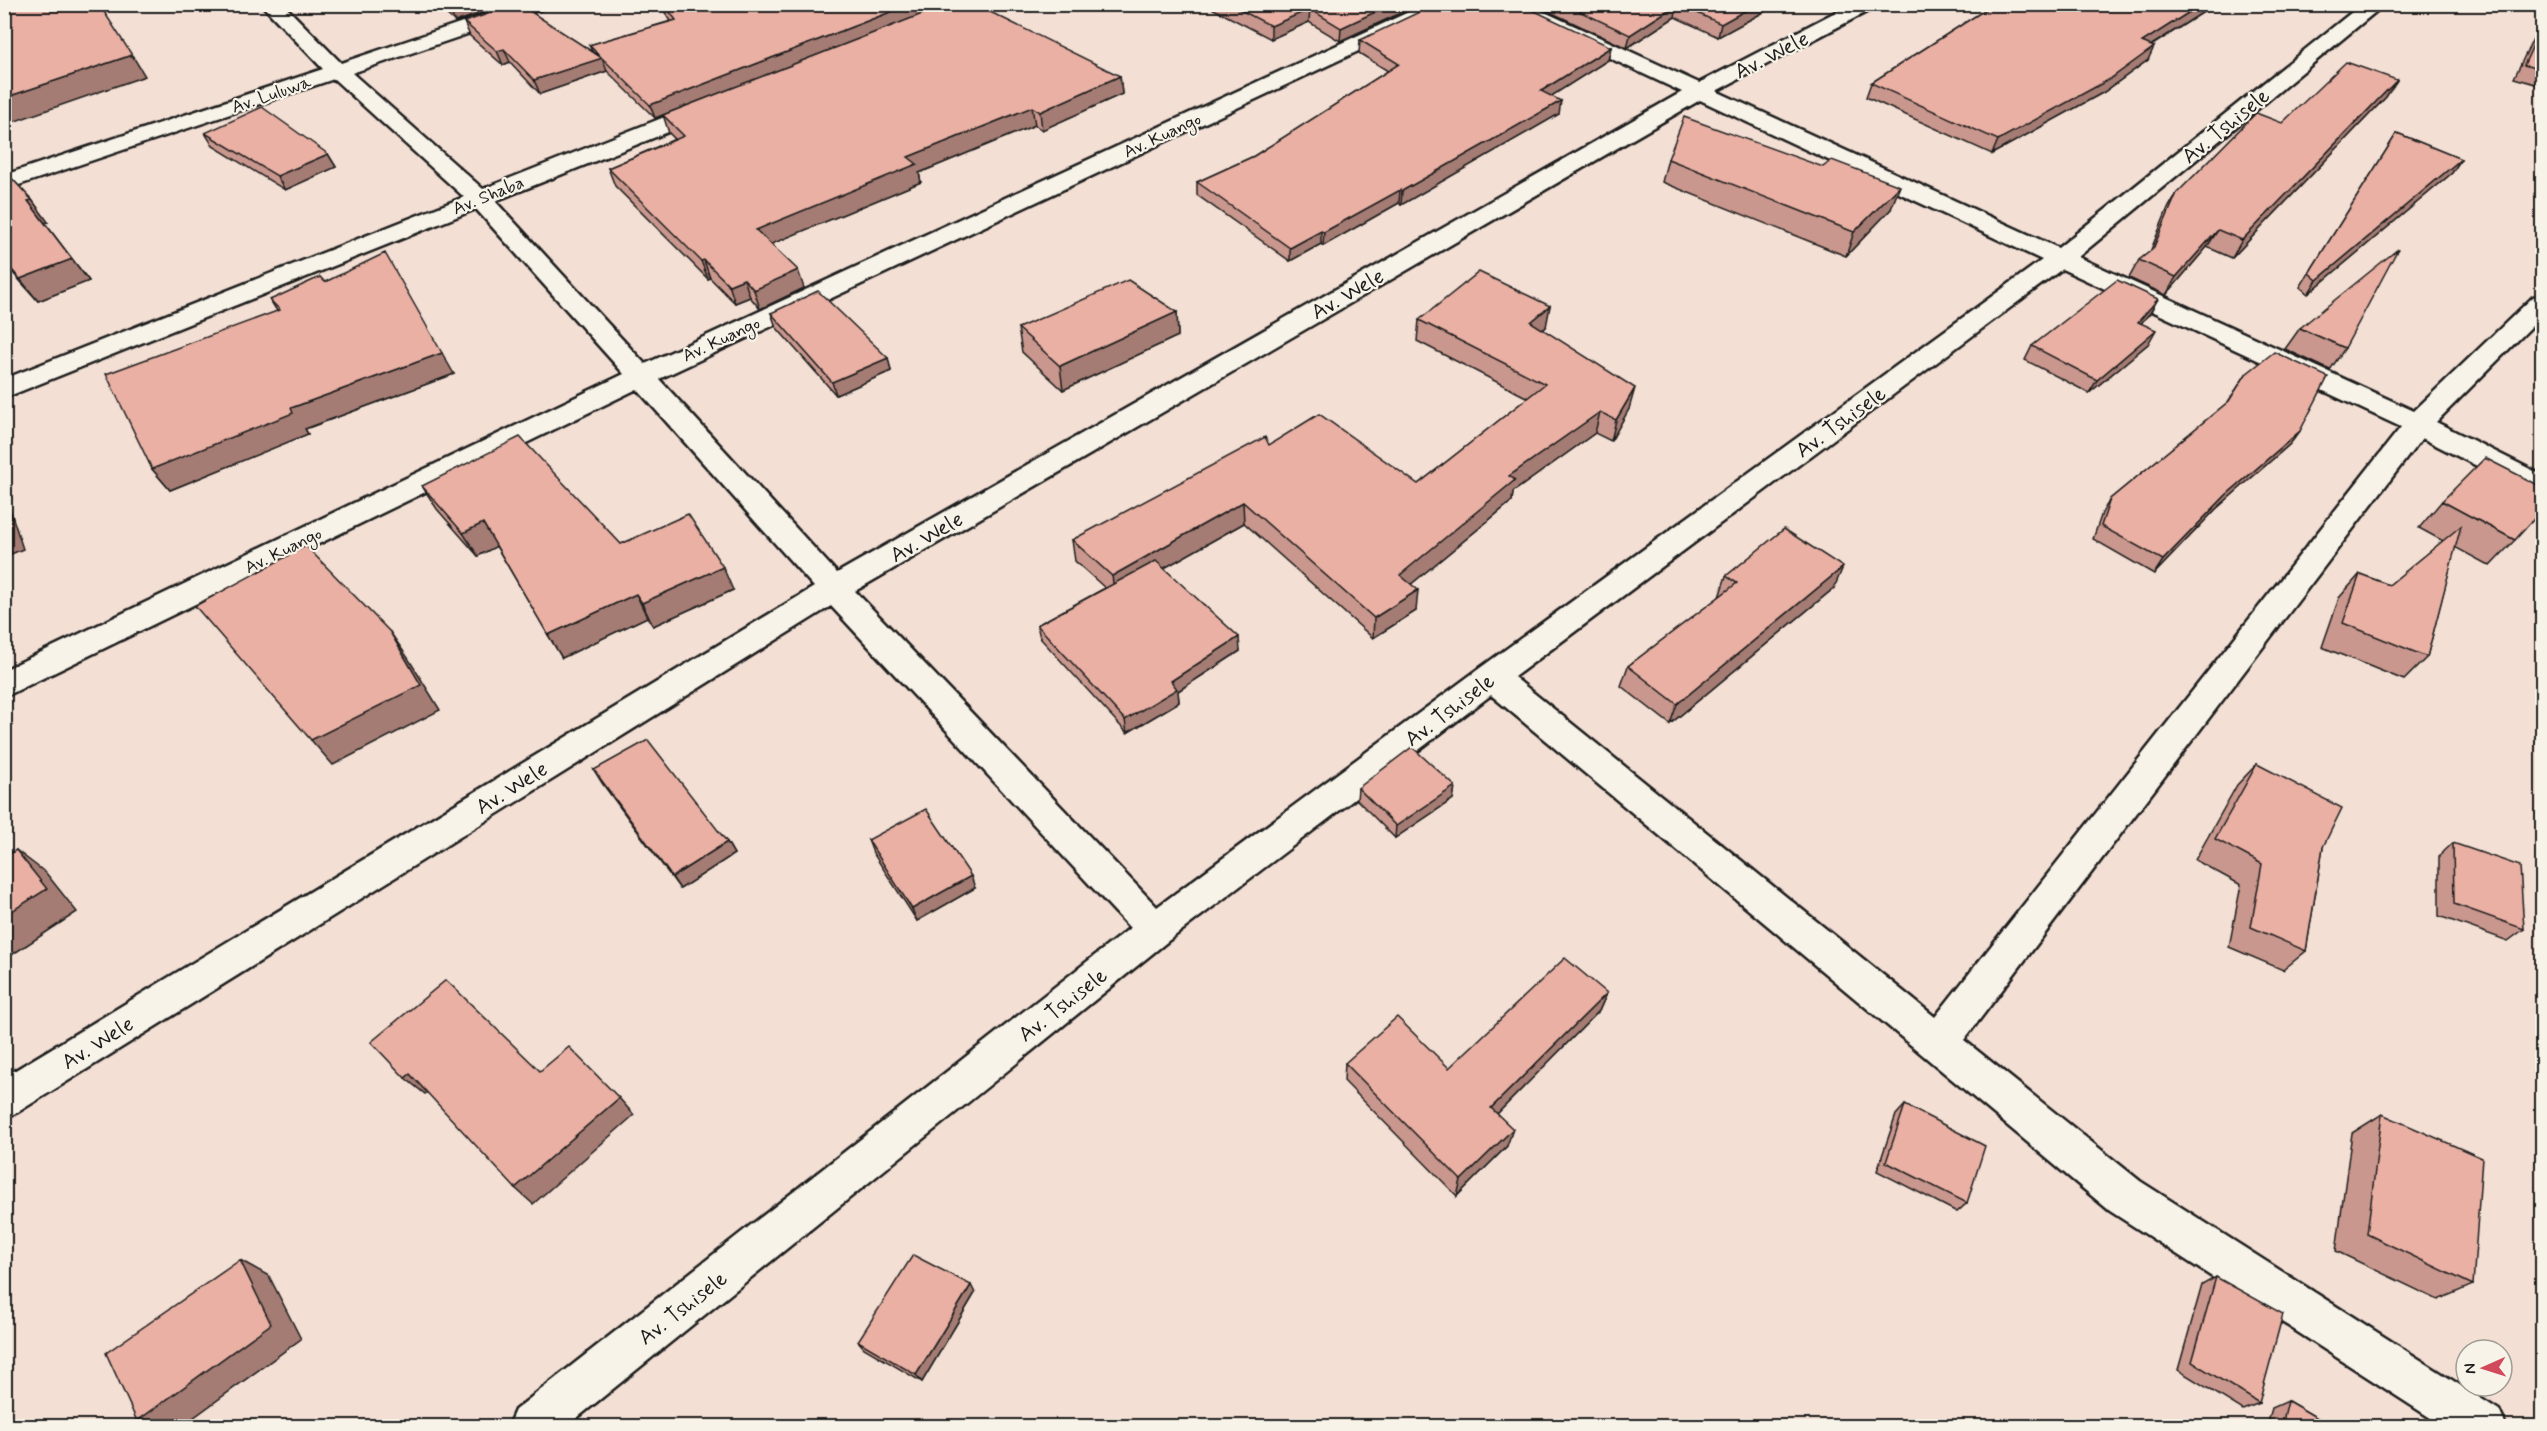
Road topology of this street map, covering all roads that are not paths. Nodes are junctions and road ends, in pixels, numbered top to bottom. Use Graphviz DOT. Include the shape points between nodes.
graph roads {
  1 [pos="271,4"];
  2 [pos="537,4"];
  3 [pos="1443,4"];
  4 [pos="1509,4"];
  5 [pos="1866,4"];
  6 [pos="2375,4"];
  7 [pos="338,72"];
  8 [pos="1696,93"];
  9 [pos="732,99"];
  10 [pos="4,183"];
  11 [pos="479,198"];
  12 [pos="2061,258"];
  13 [pos="2542,302"];
  14 [pos="640,377"];
  15 [pos="4,389"];
  16 [pos="2418,424"];
  17 [pos="2542,487"];
  18 [pos="834,589"];
  19 [pos="1491,677"];
  20 [pos="4,685"];
  21 [pos="1155,930"];
  22 [pos="1938,1043"];
  23 [pos="4,1099"];
  24 [pos="531,1426"];
  25 [pos="2483,1426"];
  1 -- 7 [label="street"];
  2 -- 7 [label="street, Av. Luluwa"];
  3 -- 14 [label="street, Av. Kuango"];
  4 -- 8 [label="street"];
  5 -- 8 [label="street, Av. Wele"];
  6 -- 12 [label="street, Av. Tshisele"];
  7 -- 10 [label="street, Av. Luluwa"];
  7 -- 11 [label="street"];
  8 -- 12 [label="street"];
  8 -- 18 [label="street, Av. Wele"];
  9 -- 11 [label="street, Av. Shaba"];
  11 -- 14 [label="street"];
  11 -- 15 [label="street, Av. Shaba"];
  12 -- 16 [label="street"];
  12 -- 19 [label="street, Av. Tshisele"];
  13 -- 16 [label="street"];
  14 -- 18 [label="street"];
  14 -- 20 [label="street, Av. Kuango"];
  16 -- 17 [label="street"];
  16 -- 22 [label="street"];
  18 -- 21 [label="street"];
  18 -- 23 [label="street, Av. Wele"];
  19 -- 21 [label="street, Av. Tshisele"];
  19 -- 22 [label="street"];
  21 -- 24 [label="street, Av. Tshisele"];
  22 -- 25 [label="street" via="2125,1196"];
}
